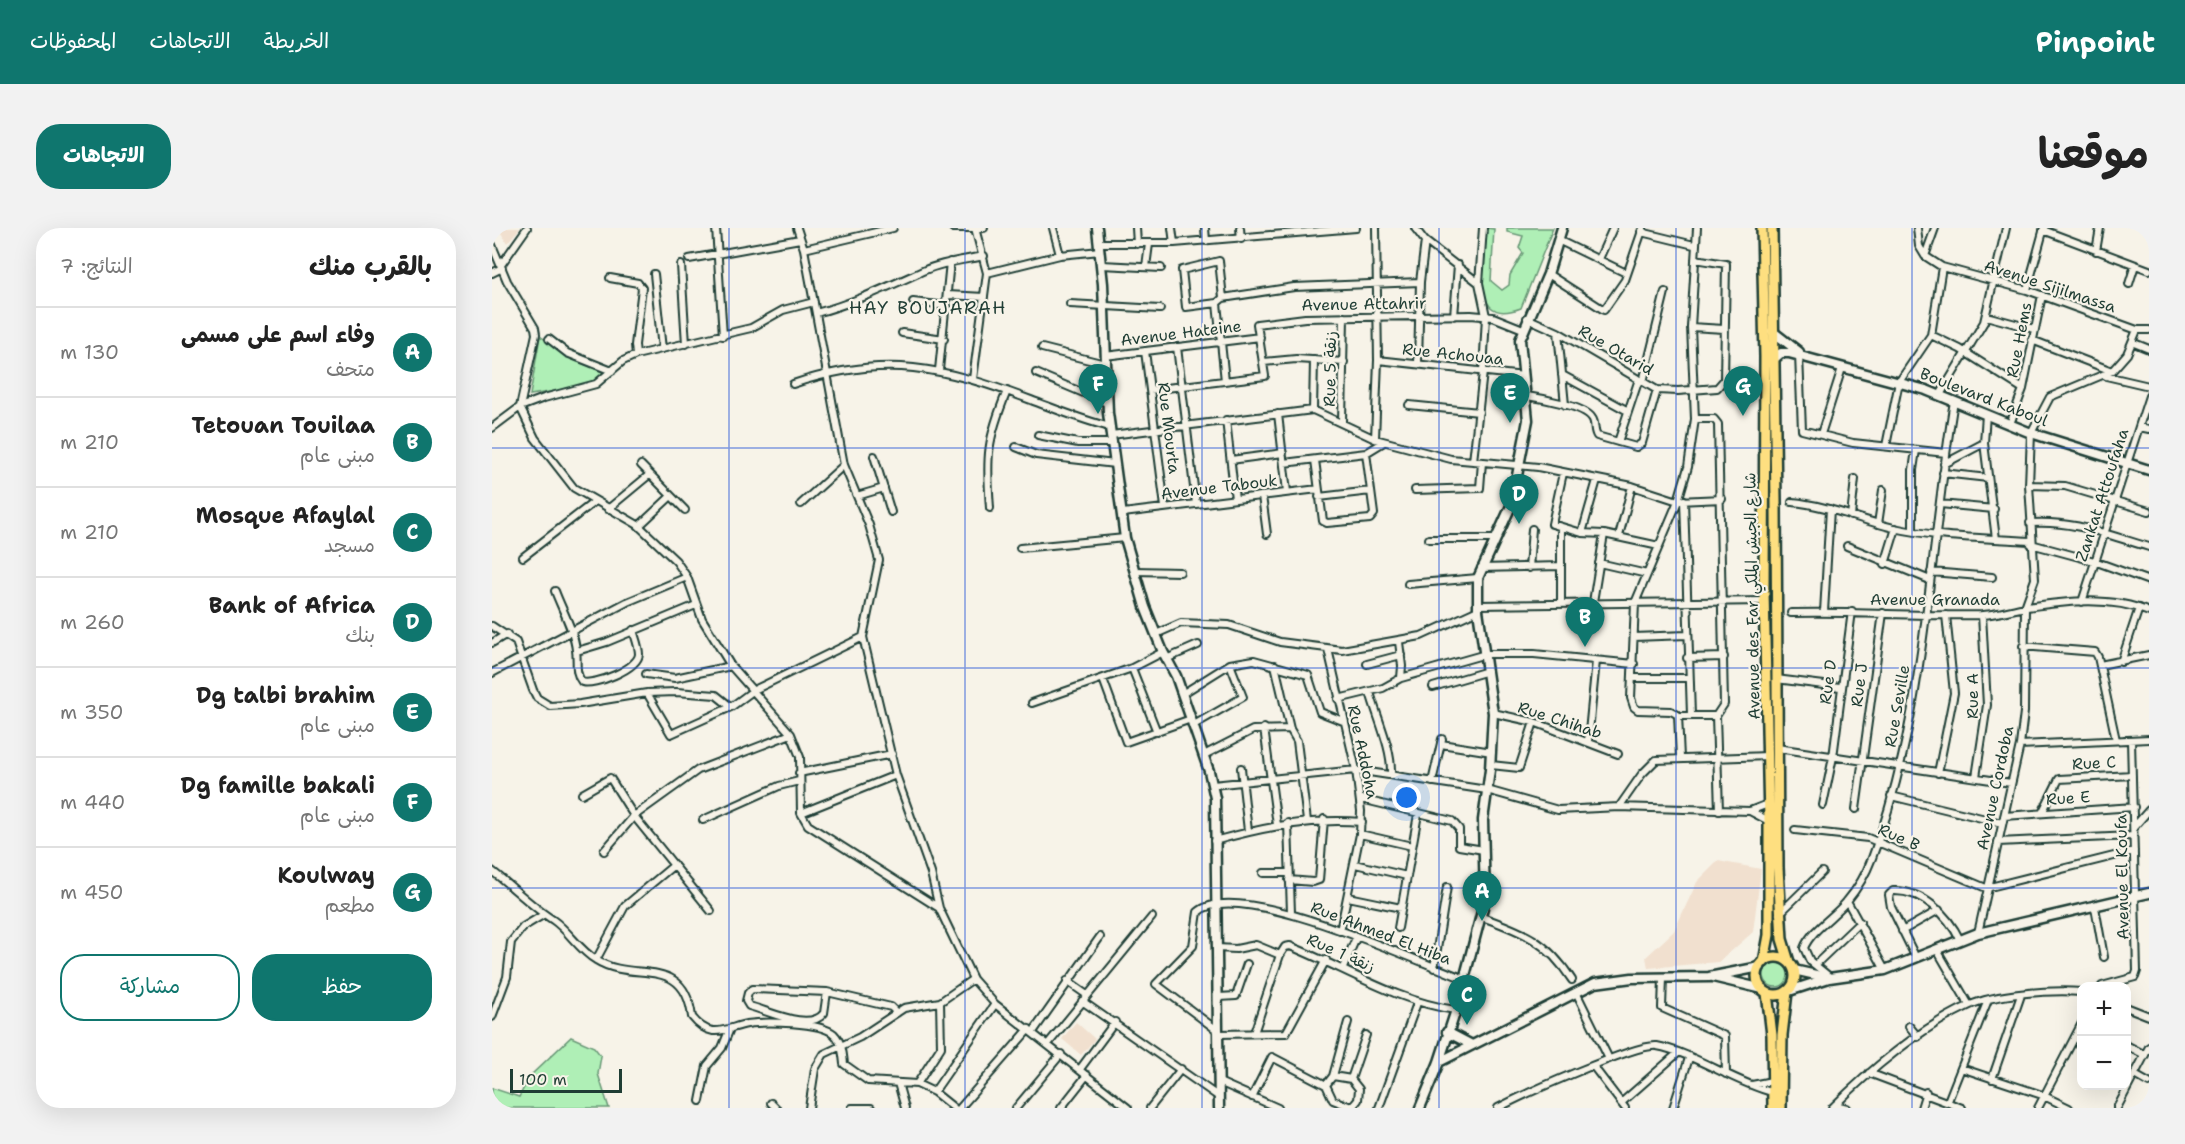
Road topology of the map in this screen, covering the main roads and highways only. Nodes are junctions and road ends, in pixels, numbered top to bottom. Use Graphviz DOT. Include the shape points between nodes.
graph roads {
  1 [pos="1762,228"];
  2 [pos="1772,228"];
  3 [pos="1762,964"];
  4 [pos="1792,966"];
  5 [pos="1765,991"];
  6 [pos="1788,992"];
  7 [pos="1773,1108"];
  8 [pos="1781,1108"];
  1 -- 3 [label="main road, Avenue des Far شارع الجيش الملكي" via="1769,821 1769,935"];
  2 -- 4 [label="main road, Avenue des Far شارع الجيش الملكي" via="1779,914 1782,945"];
  3 -- 4 [label="main road" via="1773,957"];
  3 -- 5 [label="main road" via="1758,978"];
  4 -- 6 [label="main road" via="1795,981"];
  5 -- 6 [label="main road" via="1779,995"];
  5 -- 7 [label="main road" via="1772,1035"];
  6 -- 8 [label="main road" via="1782,1035"];
}
